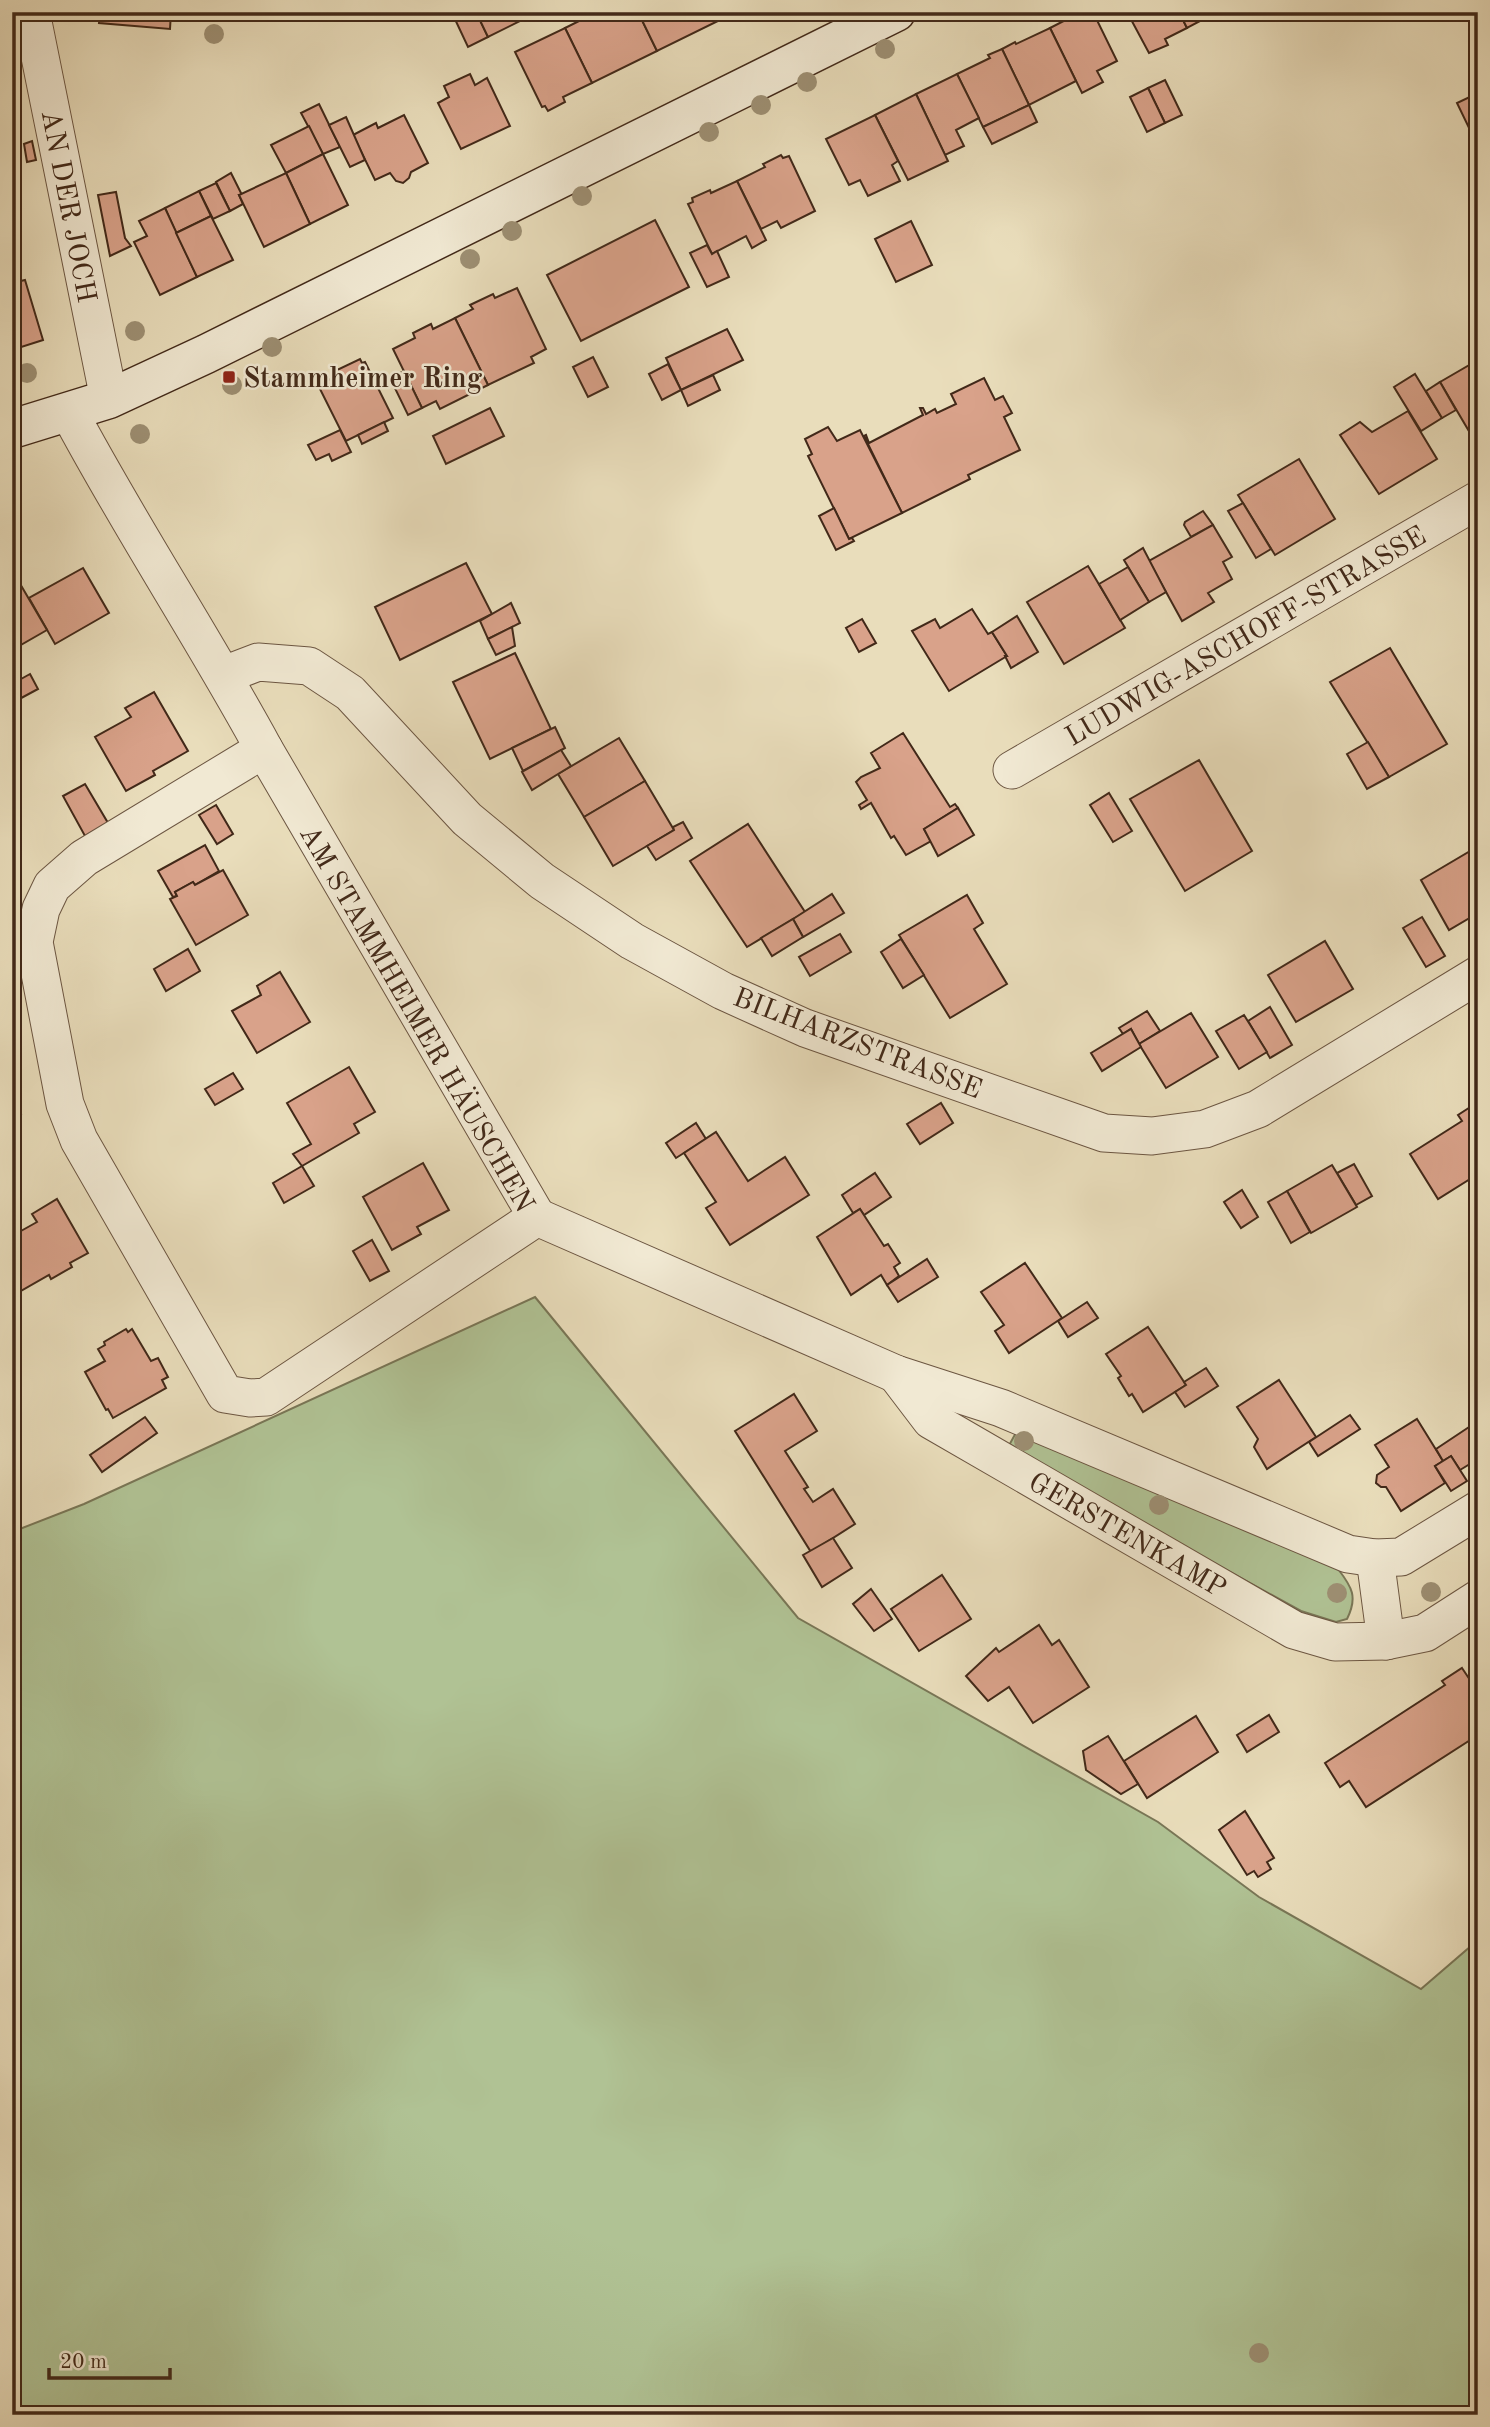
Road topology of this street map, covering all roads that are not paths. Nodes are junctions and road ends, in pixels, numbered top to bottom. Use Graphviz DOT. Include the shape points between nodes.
graph roads {
  1 [pos="31,12"];
  2 [pos="879,16"];
  3 [pos="109,399"];
  4 [pos="69,412"];
  5 [pos="12,429"];
  6 [pos="1478,500"];
  7 [pos="224,676"];
  8 [pos="264,749"];
  9 [pos="1012,770"];
  10 [pos="1478,975"];
  11 [pos="537,1217"];
  12 [pos="896,1374"];
  13 [pos="1478,1510"];
  14 [pos="1375,1558"];
  15 [pos="1478,1599"];
  16 [pos="1386,1641"];
  1 -- 3 [label="street, AN DER JOCH"];
  2 -- 3 [label="street"];
  3 -- 4 [label="street"];
  4 -- 5 [label="street"];
  4 -- 7 [label="street, AM STAMMHEIMER HÄUSCHEN"];
  6 -- 9 [label="street, LUDWIG-ASCHOFF-STRASSE"];
  7 -- 8 [label="street, AM STAMMHEIMER HÄUSCHEN"];
  7 -- 10 [label="street, BILHARZSTRASSE" via="258,662 309,666 350,693 467,820 542,881 632,941 723,991 805,1028 1104,1133 1152,1136 1205,1129 1258,1109"];
  8 -- 11 [label="street, AM STAMMHEIMER HÄUSCHEN"];
  8 -- 11 [label="street, AM STAMMHEIMER HÄUSCHEN" via="84,858 52,886 34,942 65,1104 79,1140 225,1394 266,1397"];
  11 -- 12 [label="street, GERSTENKAMP"];
  12 -- 14 [label="street, GERSTENKAMP" via="1001,1408 1348,1553"];
  12 -- 16 [label="street, GERSTENKAMP" via="931,1420 1294,1630 1335,1642"];
  13 -- 14 [label="street, GERSTENKAMP" via="1401,1557"];
  14 -- 16 [label="street"];
  15 -- 16 [label="street, GERSTENKAMP" via="1425,1633"];
}
